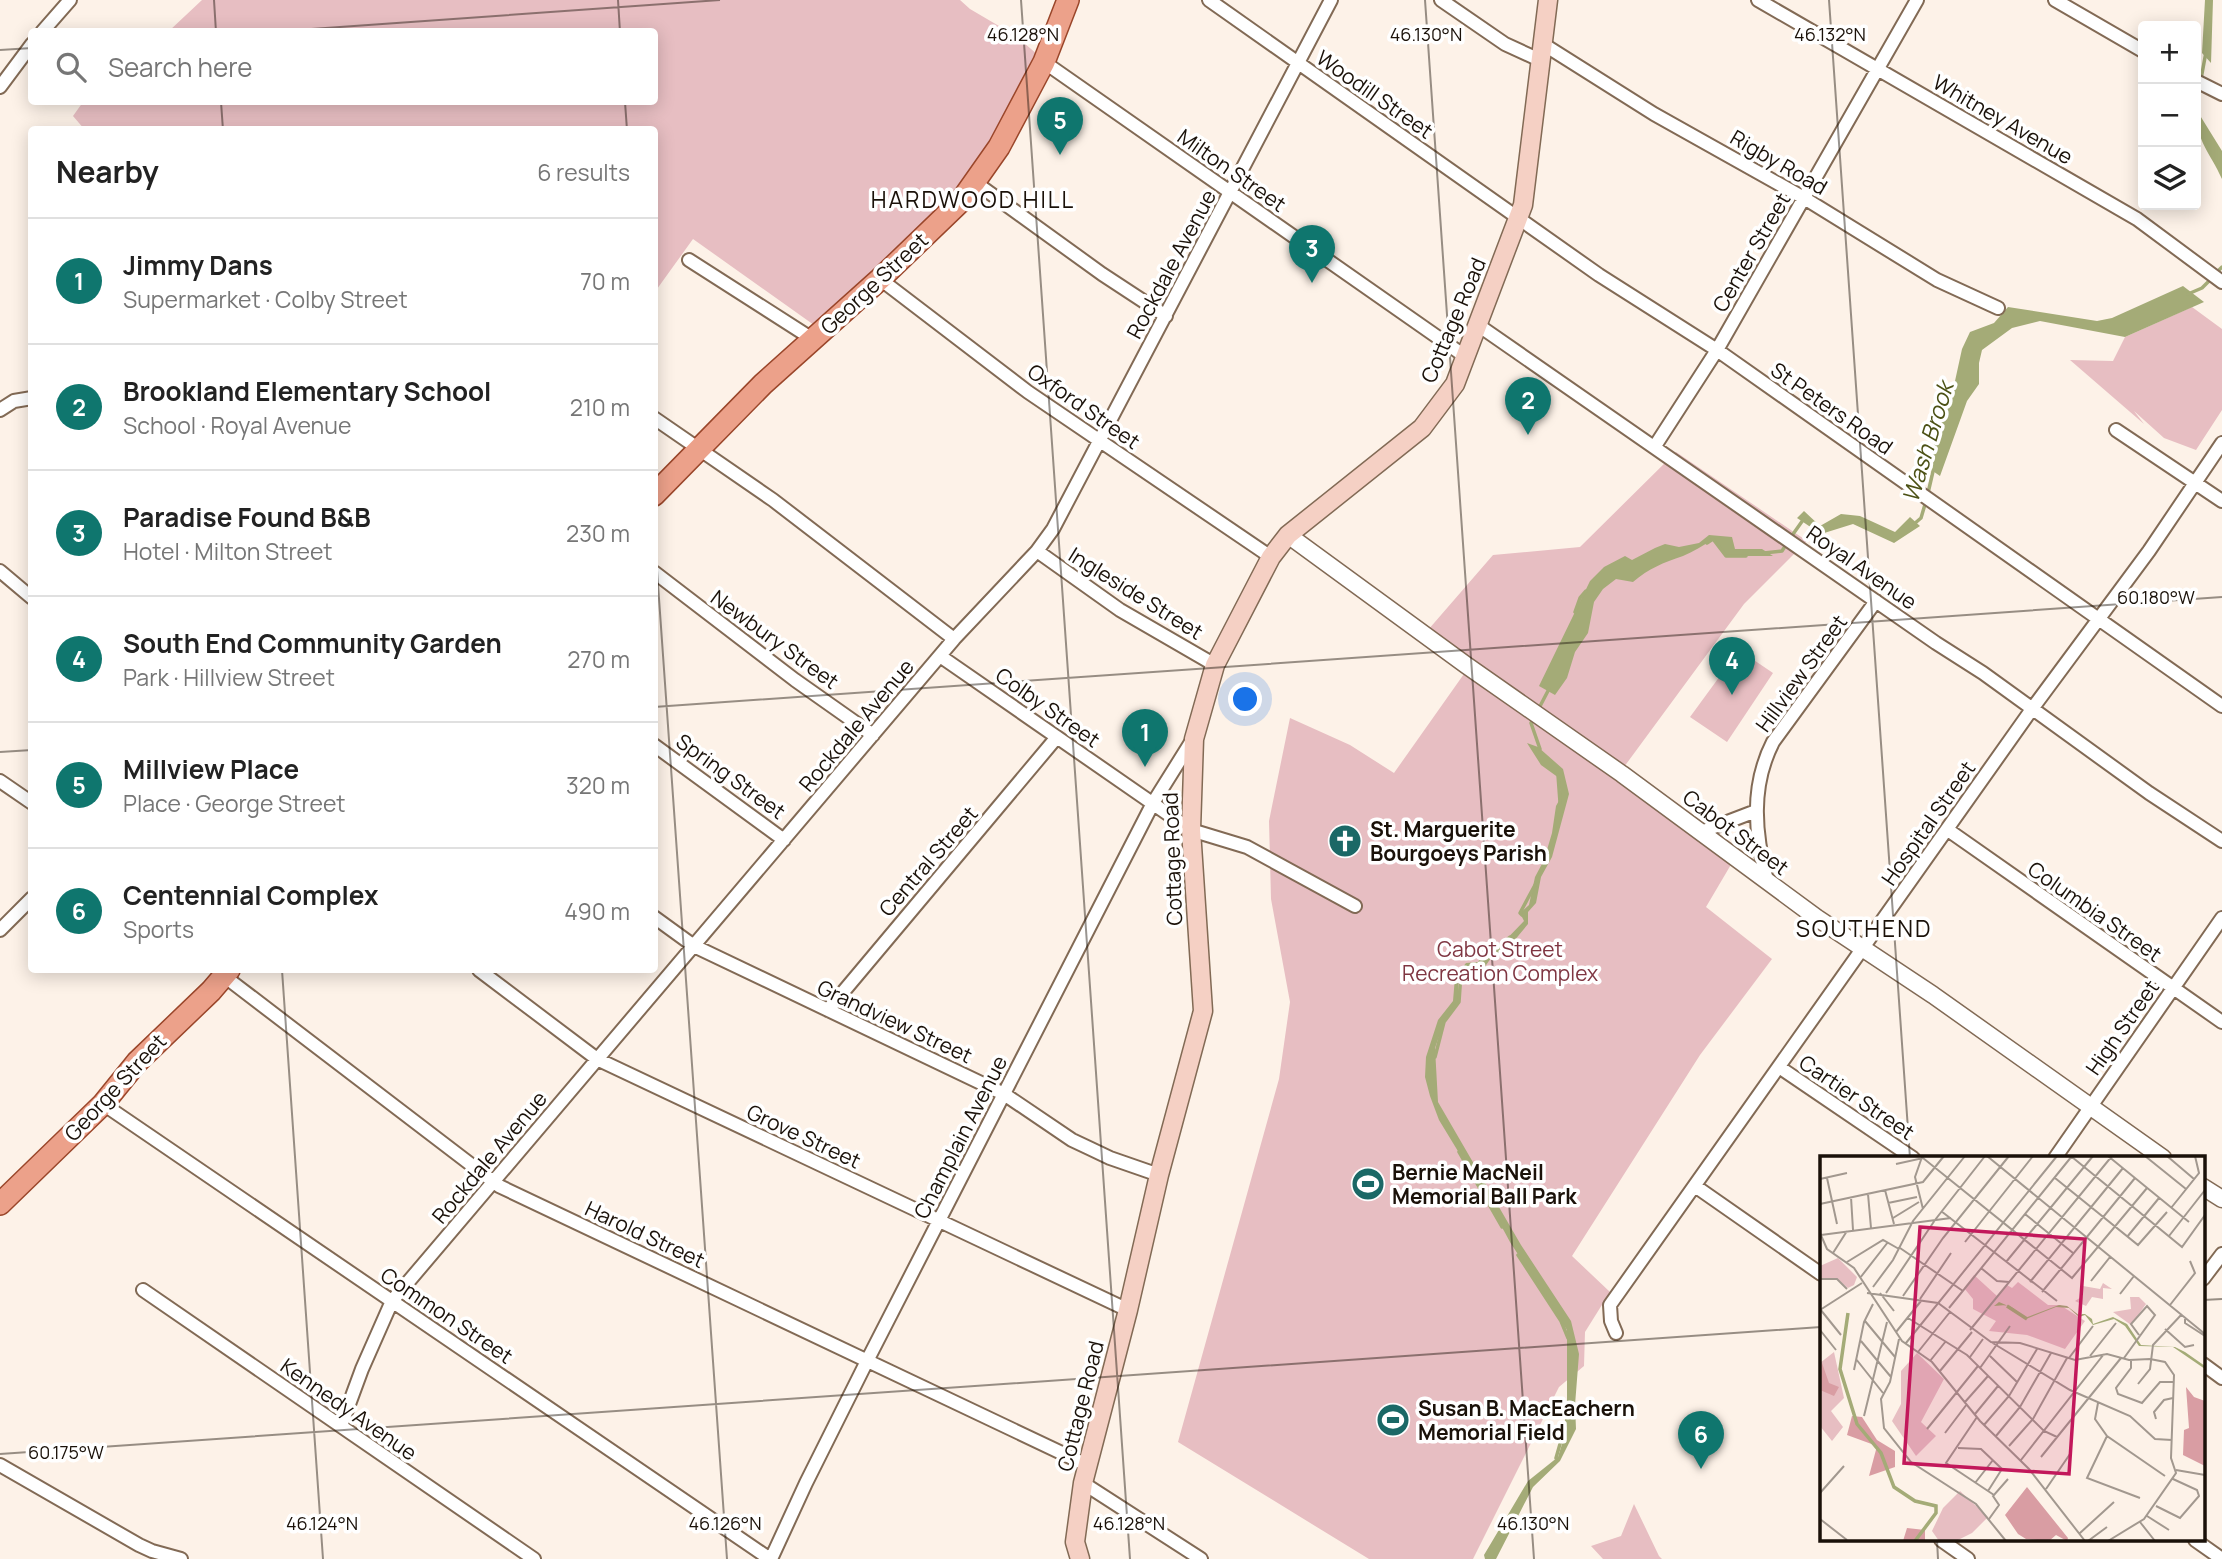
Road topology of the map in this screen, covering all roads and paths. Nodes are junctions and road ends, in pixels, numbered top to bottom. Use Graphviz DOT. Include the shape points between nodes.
graph roads {
  1 [pos="70,0"];
  2 [pos="1068,0"];
  3 [pos="1209,0"];
  4 [pos="1331,0"];
  5 [pos="1441,0"];
  6 [pos="1548,0"];
  7 [pos="1758,0"];
  8 [pos="1917,0"];
  9 [pos="2055,0"];
  10 [pos="46,28"];
  11 [pos="2138,48"];
  12 [pos="28,49"];
  13 [pos="1542,53"];
  14 [pos="1044,62"];
  15 [pos="1298,63"];
  16 [pos="1878,68"];
  17 [pos="2201,84"];
  18 [pos="0,87"];
  19 [pos="2222,94"];
  20 [pos="976,183"];
  21 [pos="1230,192"];
  22 [pos="1804,198"];
  23 [pos="1519,219"];
  24 [pos="689,260"];
  25 [pos="880,279"];
  26 [pos="2222,282"];
  27 [pos="1998,308"];
  28 [pos="1166,316"];
  29 [pos="1478,325"];
  30 [pos="814,340"];
  31 [pos="1717,350"];
  32 [pos="1466,357"];
  33 [pos="28,398"];
  34 [pos="0,410"];
  35 [pos="658,421"];
  36 [pos="2116,430"];
  37 [pos="1100,443"];
  38 [pos="2222,443"];
  39 [pos="1655,446"];
  40 [pos="699,448"];
  41 [pos="2196,482"];
  42 [pos="658,491"];
  43 [pos="2222,501"];
  44 [pos="1288,536"];
  45 [pos="1037,551"];
  46 [pos="1271,557"];
  47 [pos="0,571"];
  48 [pos="658,575"];
  49 [pos="28,595"];
  50 [pos="1876,601"];
  51 [pos="2099,619"];
  52 [pos="954,639"];
  53 [pos="940,656"];
  54 [pos="1215,665"];
  55 [pos="2222,706"];
  56 [pos="2032,709"];
  57 [pos="873,735"];
  58 [pos="1057,737"];
  59 [pos="1194,739"];
  60 [pos="658,748"];
  61 [pos="0,781"];
  62 [pos="28,800"];
  63 [pos="1153,803"];
  64 [pos="1756,811"];
  65 [pos="1191,830"];
  66 [pos="1948,830"];
  67 [pos="1701,832"];
  68 [pos="784,839"];
  69 [pos="2222,841"];
  70 [pos="1768,881"];
  71 [pos="28,902"];
  72 [pos="1355,906"];
  73 [pos="2222,918"];
  74 [pos="658,920"];
  75 [pos="0,929"];
  76 [pos="694,946"];
  77 [pos="1864,948"];
  78 [pos="227,973"];
  79 [pos="483,973"];
  80 [pos="2172,988"];
  81 [pos="828,1010"];
  82 [pos="2222,1022"];
  83 [pos="597,1059"];
  84 [pos="1779,1067"];
  85 [pos="1004,1094"];
  86 [pos="103,1104"];
  87 [pos="2090,1107"];
  88 [pos="1910,1156"];
  89 [pos="2056,1156"];
  90 [pos="2160,1156"];
  91 [pos="1159,1175"];
  92 [pos="493,1182"];
  93 [pos="1695,1186"];
  94 [pos="2204,1187"];
  95 [pos="2222,1199"];
  96 [pos="0,1204"];
  97 [pos="939,1221"];
  98 [pos="2222,1254"];
  99 [pos="1820,1273"];
  100 [pos="2204,1278"];
  101 [pos="143,1290"];
  102 [pos="392,1301"];
  103 [pos="1128,1311"];
  104 [pos="1616,1333"];
  105 [pos="867,1361"];
  106 [pos="2204,1365"];
  107 [pos="2222,1378"];
  108 [pos="341,1426"];
  109 [pos="0,1465"];
  110 [pos="1087,1465"];
  111 [pos="1083,1483"];
  112 [pos="1944,1542"];
  113 [pos="2198,1542"];
  114 [pos="181,1559"];
  115 [pos="534,1559"];
  116 [pos="771,1559"];
  117 [pos="1080,1559"];
  118 [pos="1201,1559"];
  119 [pos="1968,1559"];
  120 [pos="2222,1559"];
  1 -- 10 [label="street"];
  2 -- 14 [label="main road, George Street"];
  3 -- 15 [label="street, Woodill Street"];
  4 -- 15 [label="street, Rockdale Avenue"];
  5 -- 13 [label="street, Rigby Road" via="1505,44"];
  6 -- 13 [label="main road, Cottage Road"];
  7 -- 16 [label="street, Whitney Avenue"];
  8 -- 16 [label="street, Center Street"];
  9 -- 11 [label="street"];
  12 -- 18 [label="street"];
  13 -- 22 [label="street, Rigby Road"];
  13 -- 23 [label="main road, Cottage Road"];
  14 -- 20 [label="main road, George Street"];
  14 -- 21 [label="street, Milton Street"];
  15 -- 21 [label="street, Rockdale Avenue"];
  15 -- 23 [label="street, Woodill Street"];
  16 -- 22 [label="street, Center Street"];
  16 -- 26 [label="street, Whitney Avenue" via="2137,219"];
  17 -- 19 [label="street"];
  20 -- 25 [label="main road, George Street"];
  20 -- 28 [label="street"];
  21 -- 28 [label="street, Rockdale Avenue"];
  21 -- 32 [label="street, Milton Street"];
  22 -- 27 [label="street, Rigby Road" via="1937,280"];
  22 -- 31 [label="street, Center Street"];
  23 -- 29 [label="main road, Cottage Road"];
  23 -- 31 [label="street, St Peters Road"];
  24 -- 30 [label="street"];
  25 -- 30 [label="main road, George Street"];
  25 -- 37 [label="street, Oxford Street"];
  28 -- 37 [label="street, Rockdale Avenue"];
  29 -- 32 [label="main road, Cottage Road"];
  29 -- 39 [label="street, Royal Avenue"];
  30 -- 40 [label="main road, George Street"];
  31 -- 39 [label="street, Center Street"];
  31 -- 51 [label="street, St Peters Road"];
  32 -- 44 [label="main road, Cottage Road" via="1455,384 1422,428"];
  33 -- 34 [label="street"];
  35 -- 40 [label="street"];
  36 -- 41 [label="street"];
  37 -- 45 [label="street, Rockdale Avenue" via="1054,529"];
  37 -- 46 [label="street, Oxford Street"];
  38 -- 41 [label="street, Hospital Street"];
  39 -- 50 [label="street, Royal Avenue"];
  40 -- 42 [label="main road, George Street"];
  40 -- 52 [label="street"];
  41 -- 43 [label="street"];
  41 -- 51 [label="street, Hospital Street"];
  44 -- 46 [label="main road, Cottage Road"];
  44 -- 67 [label="street, Cabot Street"];
  45 -- 52 [label="street, Rockdale Avenue"];
  45 -- 54 [label="street, Ingleside Street" via="1120,610"];
  46 -- 54 [label="main road, Cottage Road"];
  47 -- 49 [label="street"];
  48 -- 57 [label="street, Newbury Street"];
  50 -- 56 [label="street, Royal Avenue"];
  50 -- 64 [label="street, Hillview Street" via="1773,742 1760,775"];
  51 -- 55 [label="street, St Peters Road"];
  51 -- 56 [label="street, Hospital Street"];
  52 -- 53 [label="street, Rockdale Avenue"];
  53 -- 57 [label="street, Rockdale Avenue"];
  53 -- 58 [label="street, Colby Street"];
  54 -- 59 [label="main road, Cottage Road"];
  56 -- 66 [label="street, Hospital Street"];
  56 -- 69 [label="street, Royal Avenue"];
  57 -- 68 [label="street, Rockdale Avenue"];
  58 -- 63 [label="street, Colby Street"];
  58 -- 81 [label="street, Central Street"];
  59 -- 63 [label="street, Champlain Avenue"];
  59 -- 65 [label="main road, Cottage Road"];
  60 -- 68 [label="street, Spring Street"];
  61 -- 62 [label="street"];
  63 -- 65 [label="street, Colby Street"];
  63 -- 85 [label="street, Champlain Avenue"];
  64 -- 67 [label="street"];
  64 -- 70 [label="street, Hillview Street" via="1760,856"];
  65 -- 72 [label="street, Colby Street" via="1247,847"];
  65 -- 91 [label="main road, Cottage Road" via="1203,1011"];
  66 -- 77 [label="street, Hospital Street"];
  66 -- 80 [label="street, Columbia Street"];
  67 -- 70 [label="street, Cabot Street"];
  68 -- 76 [label="street, Rockdale Avenue"];
  70 -- 77 [label="street, Cabot Street"];
  71 -- 75 [label="street"];
  73 -- 80 [label="street, High Street"];
  74 -- 76 [label="street, Grandview Street"];
  76 -- 81 [label="street, Grandview Street"];
  76 -- 83 [label="street, Rockdale Avenue"];
  77 -- 84 [label="street, Hospital Street"];
  77 -- 87 [label="street, Cabot Street"];
  78 -- 86 [label="main road, George Street" via="137,1062"];
  78 -- 92 [label="street, Harold Street"];
  79 -- 83 [label="street, Grove Street"];
  80 -- 82 [label="street, Columbia Street"];
  80 -- 87 [label="street, High Street"];
  81 -- 85 [label="street, Grandview Street"];
  83 -- 92 [label="street, Rockdale Avenue"];
  83 -- 97 [label="street, Grove Street"];
  84 -- 88 [label="street, Cartier Street"];
  84 -- 93 [label="street, Hospital Street"];
  85 -- 91 [label="street, Grandview Street" via="1072,1140"];
  85 -- 97 [label="street, Champlain Avenue"];
  86 -- 96 [label="main road, George Street"];
  86 -- 102 [label="street, Common Street"];
  87 -- 89 [label="street, High Street"];
  87 -- 90 [label="street, Cabot Street"];
  91 -- 103 [label="main road, Cottage Road"];
  92 -- 102 [label="street, Rockdale Avenue"];
  92 -- 105 [label="street, Harold Street"];
  93 -- 99 [label="street"];
  93 -- 104 [label="street, Hospital Street" via="1610,1305"];
  94 -- 95 [label="street"];
  97 -- 103 [label="street, Grove Street"];
  97 -- 105 [label="street, Champlain Avenue"];
  98 -- 100 [label="street"];
  101 -- 108 [label="street, Kennedy Avenue"];
  102 -- 108 [label="street, Rockdale Avenue"];
  102 -- 116 [label="street, Common Street"];
  103 -- 110 [label="main road, Cottage Road"];
  105 -- 110 [label="street, Harold Street"];
  105 -- 116 [label="street, Champlain Avenue"];
  106 -- 107 [label="street"];
  108 -- 115 [label="street, Kennedy Avenue"];
  109 -- 114 [label="street" via="139,1545"];
  110 -- 111 [label="main road, Cottage Road"];
  111 -- 117 [label="main road, Cottage Road" via="1075,1542"];
  111 -- 118 [label="street"];
  112 -- 119 [label="street"];
  113 -- 120 [label="street"];
}
